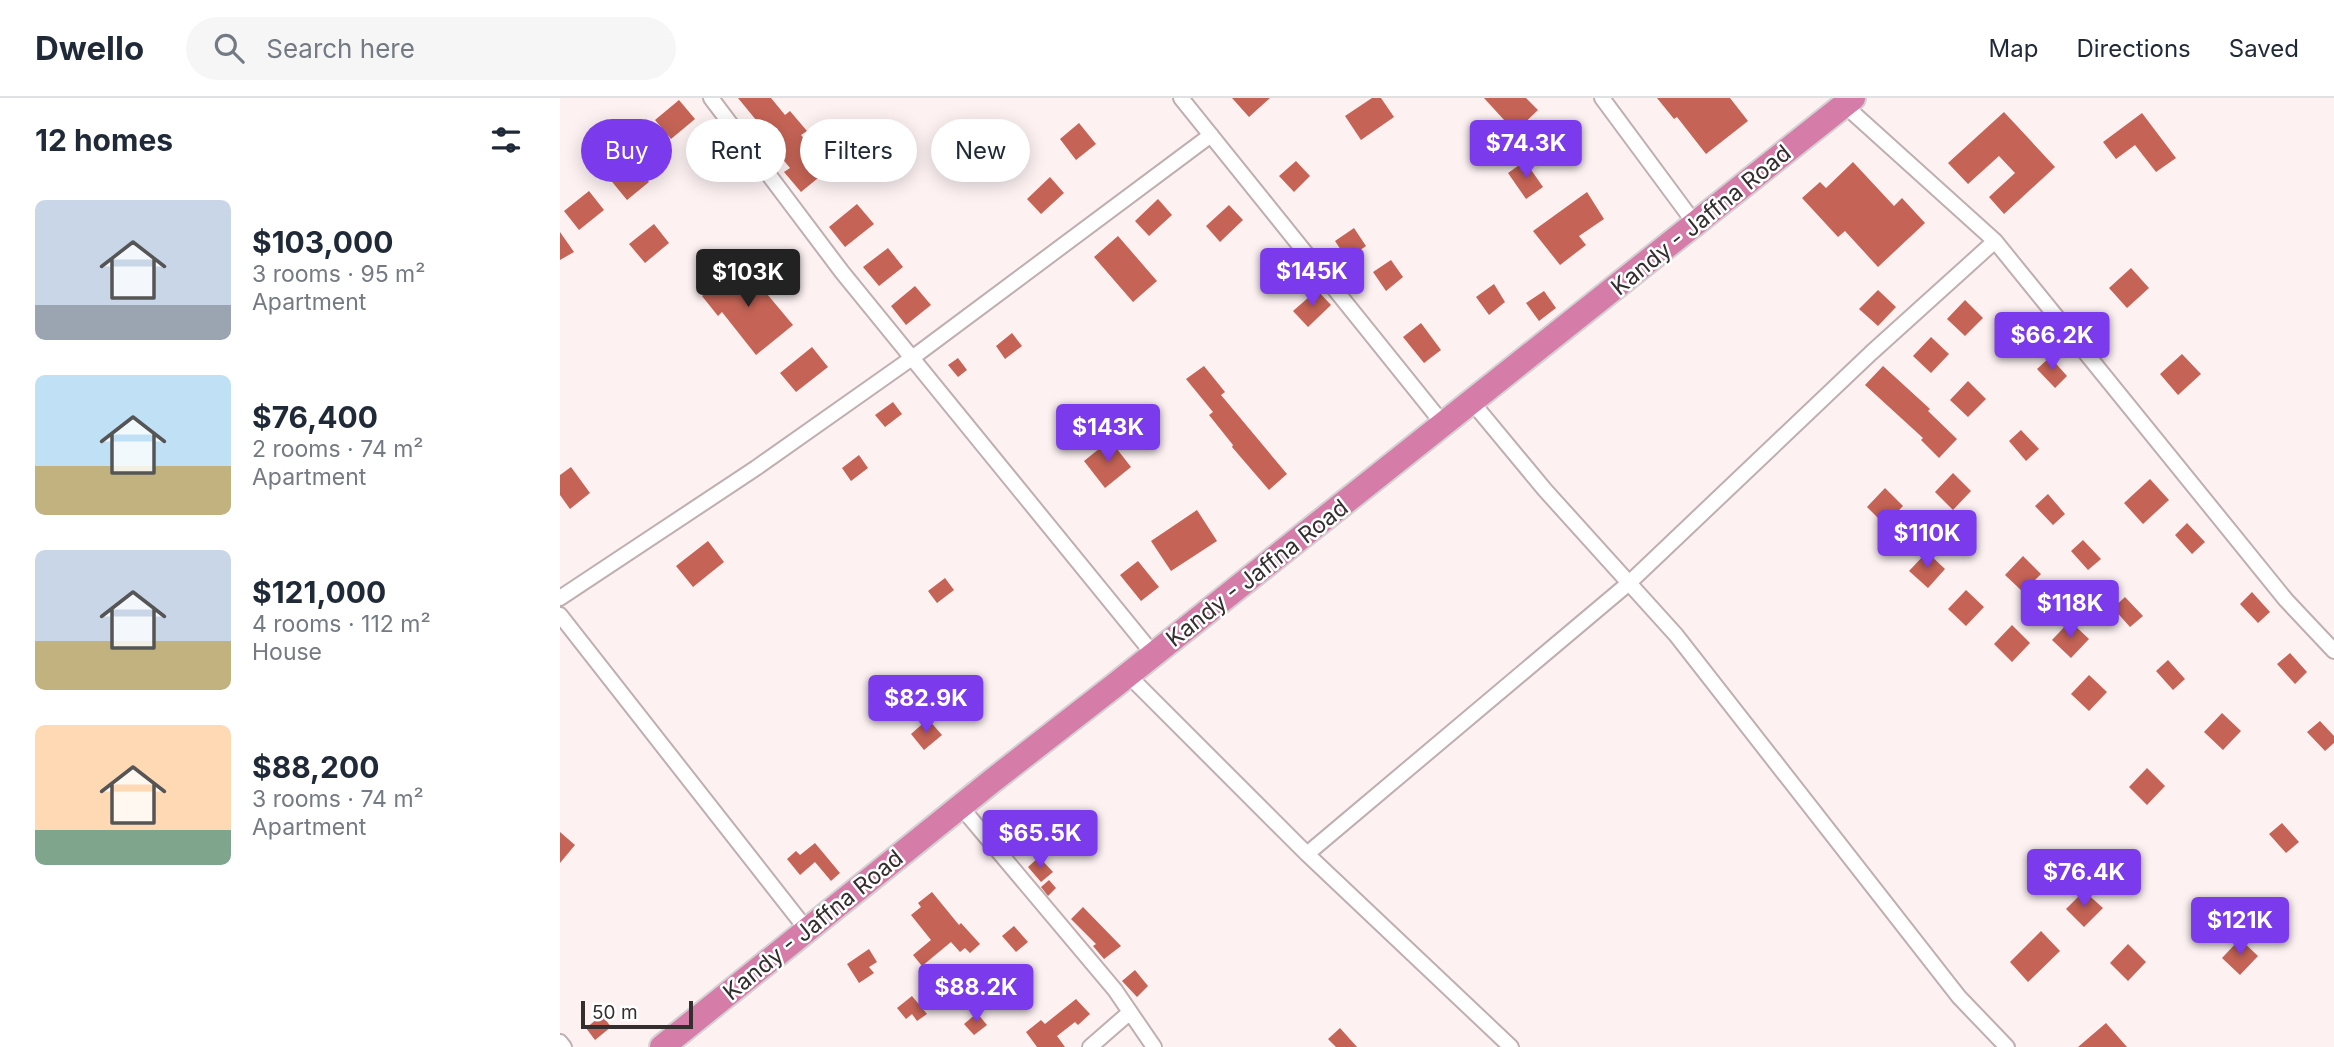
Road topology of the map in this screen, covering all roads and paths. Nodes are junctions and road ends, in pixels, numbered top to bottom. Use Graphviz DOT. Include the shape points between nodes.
graph roads {
  1 [pos="710,98"];
  2 [pos="1181,98"];
  3 [pos="1602,98"];
  4 [pos="1845,101"];
  5 [pos="1211,135"];
  6 [pos="1696,225"];
  7 [pos="1995,241"];
  8 [pos="912,358"];
  9 [pos="1472,402"];
  10 [pos="1444,425"];
  11 [pos="1629,583"];
  12 [pos="560,598"];
  13 [pos="560,615"];
  14 [pos="2334,651"];
  15 [pos="1154,655"];
  16 [pos="1128,675"];
  17 [pos="961,807"];
  18 [pos="1307,854"];
  19 [pos="807,930"];
  20 [pos="1129,1013"];
  21 [pos="560,1042"];
  22 [pos="564,1047"];
  23 [pos="662,1047"];
  24 [pos="1090,1047"];
  25 [pos="1154,1047"];
  26 [pos="1511,1047"];
  27 [pos="2007,1047"];
  1 -- 8 [label="street"];
  2 -- 5 [label="street"];
  3 -- 6 [label="street"];
  4 -- 6 [label="highway, Kandy - Jaffna Road"];
  4 -- 7 [label="street"];
  5 -- 8 [label="street"];
  5 -- 10 [label="street"];
  6 -- 9 [label="highway, Kandy - Jaffna Road"];
  7 -- 11 [label="street"];
  7 -- 14 [label="street" via="2286,600"];
  8 -- 12 [label="street"];
  8 -- 15 [label="street"];
  9 -- 10 [label="highway, Kandy - Jaffna Road"];
  9 -- 11 [label="street"];
  10 -- 15 [label="highway, Kandy - Jaffna Road"];
  11 -- 18 [label="street"];
  11 -- 27 [label="street" via="1676,635 1959,997"];
  13 -- 19 [label="street"];
  15 -- 16 [label="highway, Kandy - Jaffna Road"];
  16 -- 17 [label="highway, Kandy - Jaffna Road"];
  16 -- 18 [label="street"];
  17 -- 19 [label="highway, Kandy - Jaffna Road"];
  17 -- 20 [label="street" via="1115,990"];
  18 -- 26 [label="street"];
  19 -- 23 [label="highway, Kandy - Jaffna Road"];
  20 -- 24 [label="street"];
  20 -- 25 [label="street"];
  21 -- 22 [label="street"];
}
